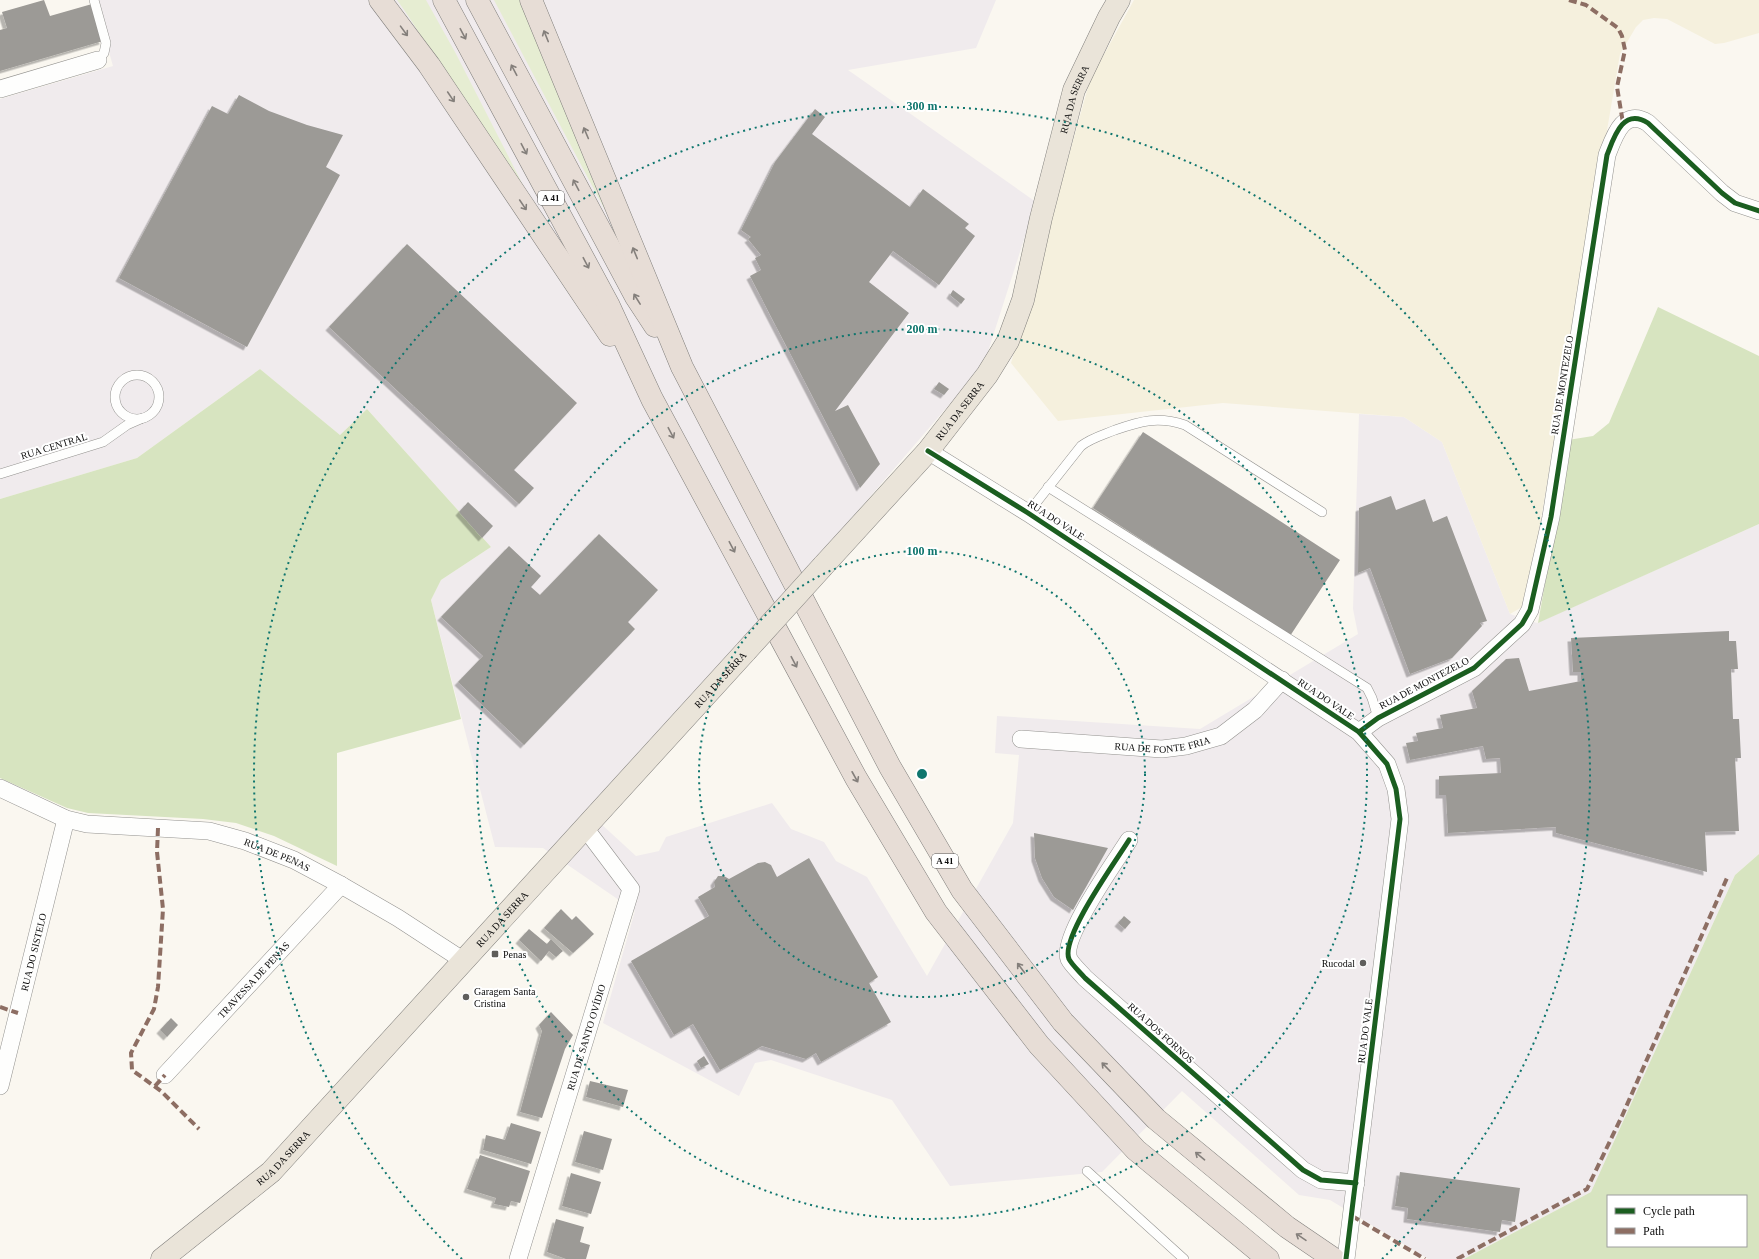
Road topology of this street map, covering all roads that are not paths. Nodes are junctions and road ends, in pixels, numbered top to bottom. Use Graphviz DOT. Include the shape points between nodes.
graph roads {
  1 [pos="94,0"];
  2 [pos="380,0"];
  3 [pos="444,0"];
  4 [pos="477,0"];
  5 [pos="531,0"];
  6 [pos="1119,0"];
  7 [pos="98,60"];
  8 [pos="0,89"];
  9 [pos="1759,211"];
  10 [pos="682,367"];
  11 [pos="652,398"];
  12 [pos="118,408"];
  13 [pos="144,418"];
  14 [pos="112,435"];
  15 [pos="928,450"];
  16 [pos="0,474"];
  17 [pos="1048,487"];
  18 [pos="1322,512"];
  19 [pos="1028,513"];
  20 [pos="1282,680"];
  21 [pos="1378,718"];
  22 [pos="1359,732"];
  23 [pos="1021,739"];
  24 [pos="0,788"];
  25 [pos="66,819"];
  26 [pos="585,828"];
  27 [pos="1129,840"];
  28 [pos="341,885"];
  29 [pos="464,961"];
  30 [pos="165,1075"];
  31 [pos="0,1086"];
  32 [pos="1087,1170"];
  33 [pos="1356,1183"];
  34 [pos="162,1259"];
  35 [pos="518,1259"];
  36 [pos="1184,1259"];
  37 [pos="1268,1259"];
  38 [pos="1334,1259"];
  39 [pos="1346,1259"];
  1 -- 7 [label="lane" via="106,43 104,53"];
  2 -- 11 [label="highway, one-way" via="433,71"];
  3 -- 11 [label="highway, A 41, one-way" via="609,306"];
  10 -- 4 [label="highway, A 41, one-way" via="636,297"];
  10 -- 5 [label="highway, one-way"];
  6 -- 15 [label="main road, RUA DA SERRA" via="1074,90 1023,300 1008,341 987,376"];
  7 -- 8 [label="street"];
  9 -- 21 [label="street, RUA DE MONTEZELO" via="1735,203 1722,193 1648,123 1640,118 1623,123 1607,155 1550,517 1530,610 1522,624 1474,668"];
  38 -- 10 [label="highway, A 41, one-way" via="1286,1227 1156,1119 1063,1022 962,890 890,767"];
  11 -- 37 [label="highway, A 41, one-way" via="856,778 936,912 1039,1045 1136,1150"];
  12 -- 13 [label="lane" via="129,418"];
  12 -- 13 [label="lane" via="115,394 117,387 128,377 142,376 154,383 159,396 155,410"];
  12 -- 14 [label="lane" via="120,418"];
  13 -- 14 [label="lane, RUA CENTRAL"];
  14 -- 16 [label="lane, RUA CENTRAL" via="103,442"];
  15 -- 19 [label="street, RUA DO VALE"];
  15 -- 26 [label="main road, RUA DA SERRA, bridge"];
  17 -- 18 [label="lane" via="1081,446 1090,439 1139,422 1159,419 1185,425"];
  17 -- 19 [label="lane"];
  17 -- 21 [label="lane" via="1367,688"];
  19 -- 20 [label="street, RUA DO VALE"];
  20 -- 22 [label="street, RUA DO VALE"];
  20 -- 23 [label="street, RUA DE FONTE FRIA" via="1255,710 1221,736 1186,746 1162,749"];
  21 -- 22 [label="street, RUA DE MONTEZELO"];
  22 -- 33 [label="street, RUA DO VALE" via="1387,764 1396,789 1400,819"];
  24 -- 25 [label="street, RUA DE PENAS"];
  25 -- 28 [label="street, RUA DE PENAS" via="87,824 209,831 245,840 287,857"];
  25 -- 31 [label="street, RUA DO SISTELO"];
  26 -- 29 [label="main road, RUA DA SERRA"];
  26 -- 35 [label="street, RUA DE SANTO OVÍDIO" via="631,889"];
  27 -- 33 [label="street, RUA DOS FORNOS" via="1079,920 1068,944 1069,959 1085,978 1303,1170 1321,1180"];
  28 -- 29 [label="street, RUA DE PENAS"];
  28 -- 30 [label="street, TRAVESSA DE PENAS"];
  29 -- 34 [label="main road, RUA DA SERRA" via="271,1172"];
  32 -- 36 [label="lane"];
  33 -- 39 [label="street, RUA DO VALE"];
}
